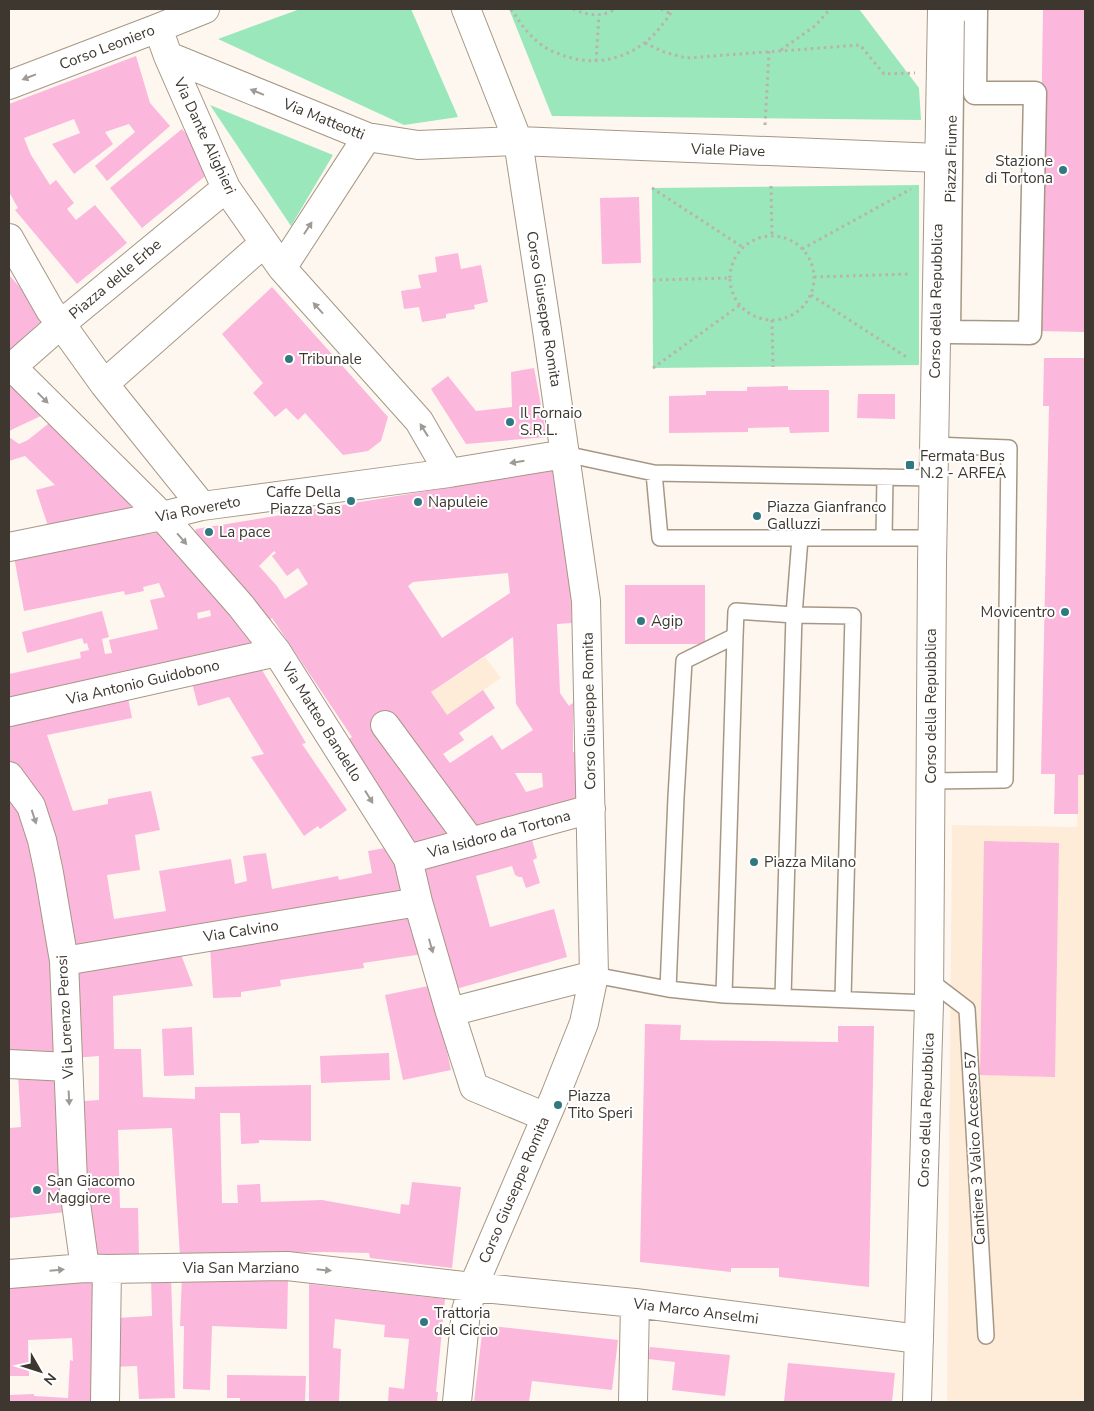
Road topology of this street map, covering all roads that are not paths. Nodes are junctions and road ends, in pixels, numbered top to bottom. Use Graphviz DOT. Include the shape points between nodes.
graph roads {
  1 [pos="205,9"];
  2 [pos="466,9"];
  3 [pos="942,9"];
  4 [pos="158,28"];
  5 [pos="168,56"];
  6 [pos="9,85"];
  7 [pos="1035,93"];
  8 [pos="367,137"];
  9 [pos="518,141"];
  10 [pos="939,158"];
  11 [pos="226,188"];
  12 [pos="9,238"];
  13 [pos="264,243"];
  14 [pos="282,268"];
  15 [pos="61,324"];
  16 [pos="10,365"];
  17 [pos="104,384"];
  18 [pos="934,444"];
  19 [pos="565,454"];
  20 [pos="449,473"];
  21 [pos="654,473"];
  22 [pos="885,477"];
  23 [pos="933,478"];
  24 [pos="202,506"];
  25 [pos="162,516"];
  26 [pos="800,538"];
  27 [pos="884,538"];
  28 [pos="932,538"];
  29 [pos="9,546"];
  30 [pos="794,615"];
  31 [pos="735,636"];
  32 [pos="277,652"];
  33 [pos="9,712"];
  34 [pos="385,725"];
  35 [pos="9,776"];
  36 [pos="930,781"];
  37 [pos="591,809"];
  38 [pos="470,842"];
  39 [pos="408,859"];
  40 [pos="418,902"];
  41 [pos="64,961"];
  42 [pos="594,975"];
  43 [pos="668,989"];
  44 [pos="929,991"];
  45 [pos="724,994"];
  46 [pos="783,997"];
  47 [pos="843,999"];
  48 [pos="450,1012"];
  49 [pos="9,1064"];
  50 [pos="68,1067"];
  51 [pos="546,1117"];
  52 [pos="96,1268"];
  53 [pos="9,1274"];
  54 [pos="474,1287"];
  55 [pos="635,1303"];
  56 [pos="986,1336"];
  57 [pos="919,1338"];
  58 [pos="105,1402"];
  59 [pos="457,1402"];
  60 [pos="633,1402"];
  61 [pos="917,1402"];
  1 -- 4 [label="street, Corso Leoniero"];
  2 -- 9 [label="street, Corso Giuseppe Romita"];
  3 -- 10 [label="street, Corso della Repubblica"];
  4 -- 5 [label="street"];
  4 -- 6 [label="street, Corso Leoniero, one-way"];
  8 -- 5 [label="street, Via Matteotti, one-way"];
  5 -- 11 [label="street, Via Dante Alighieri"];
  7 -- 7 [label="street, Piazza Fiume" via="1030,333 949,332 953,10 976,9 975,93"];
  8 -- 9 [label="street, Via Matteotti" via="418,144"];
  14 -- 8 [label="street, one-way"];
  9 -- 10 [label="street, Viale Piave"];
  9 -- 19 [label="street, Corso Giuseppe Romita"];
  10 -- 18 [label="street, Corso della Repubblica"];
  11 -- 13 [label="street, Via Dante Alighieri"];
  11 -- 15 [label="street, Piazza delle Erbe"];
  12 -- 15 [label="street"];
  13 -- 14 [label="street, Via Dante Alighieri"];
  13 -- 17 [label="street"];
  20 -- 14 [label="street, Via Dante Alighieri, one-way" via="419,421"];
  15 -- 16 [label="street"];
  15 -- 17 [label="street, Piazza delle Erbe"];
  16 -- 25 [label="street, Via Matteo Bandello, one-way"];
  17 -- 24 [label="street, Piazza delle Erbe"];
  18 -- 23 [label="street, Corso della Repubblica"];
  18 -- 36 [label="lane" via="1009,448 1009,458 1005,780"];
  19 -- 20 [label="street, Via Rovereto, one-way"];
  19 -- 21 [label="lane"];
  19 -- 37 [label="street, Corso Giuseppe Romita" via="586,601"];
  20 -- 24 [label="street, Via Rovereto"];
  21 -- 22 [label="lane"];
  21 -- 26 [label="lane" via="660,538"];
  22 -- 23 [label="lane"];
  22 -- 27 [label="lane"];
  23 -- 28 [label="street, Corso della Repubblica"];
  24 -- 25 [label="street, Via Rovereto"];
  25 -- 29 [label="street, Via Rovereto"];
  25 -- 32 [label="street, Via Matteo Bandello, one-way"];
  26 -- 27 [label="lane"];
  26 -- 30 [label="lane"];
  27 -- 28 [label="lane"];
  28 -- 36 [label="street, Corso della Repubblica"];
  30 -- 31 [label="lane" via="736,611"];
  30 -- 46 [label="lane"];
  30 -- 47 [label="lane" via="853,616"];
  31 -- 43 [label="lane" via="684,661"];
  31 -- 45 [label="lane"];
  32 -- 33 [label="street, Via Antonio Guidobono"];
  32 -- 39 [label="street, Via Matteo Bandello, one-way"];
  34 -- 38 [label="street"];
  35 -- 41 [label="street, Via Lorenzo Perosi, one-way" via="31,806 42,840"];
  36 -- 44 [label="street, Corso della Repubblica"];
  37 -- 38 [label="street, Via Isidoro da Tortona"];
  37 -- 42 [label="street, Corso Giuseppe Romita"];
  38 -- 39 [label="street, Via Isidoro da Tortona"];
  39 -- 40 [label="street, Via Matteo Bandello"];
  40 -- 41 [label="street, Via Calvino"];
  40 -- 48 [label="street, Via Matteo Bandello, one-way"];
  41 -- 50 [label="street, Via Lorenzo Perosi"];
  42 -- 43 [label="lane"];
  42 -- 48 [label="street"];
  42 -- 51 [label="street, Corso Giuseppe Romita" via="584,1023"];
  43 -- 45 [label="lane"];
  44 -- 47 [label="lane"];
  44 -- 56 [label="lane, Cantiere 3 Valico Accesso 57" via="967,1009"];
  44 -- 57 [label="street, Corso della Repubblica"];
  45 -- 46 [label="lane"];
  46 -- 47 [label="lane"];
  48 -- 51 [label="street, Via Matteo Bandello" via="474,1087"];
  49 -- 50 [label="street"];
  50 -- 52 [label="street, Via Lorenzo Perosi, one-way" via="73,1182"];
  51 -- 54 [label="street, Corso Giuseppe Romita"];
  53 -- 52 [label="street, Via San Marziano, one-way"];
  52 -- 54 [label="street, Via San Marziano, one-way" via="287,1266"];
  52 -- 58 [label="street, Via Lorenzo Perosi"];
  54 -- 55 [label="street, Via Marco Anselmi"];
  54 -- 59 [label="street, Corso Giuseppe Romita" via="466,1311"];
  55 -- 57 [label="street, Via Marco Anselmi"];
  55 -- 60 [label="street"];
  57 -- 61 [label="street, Corso della Repubblica"];
}
